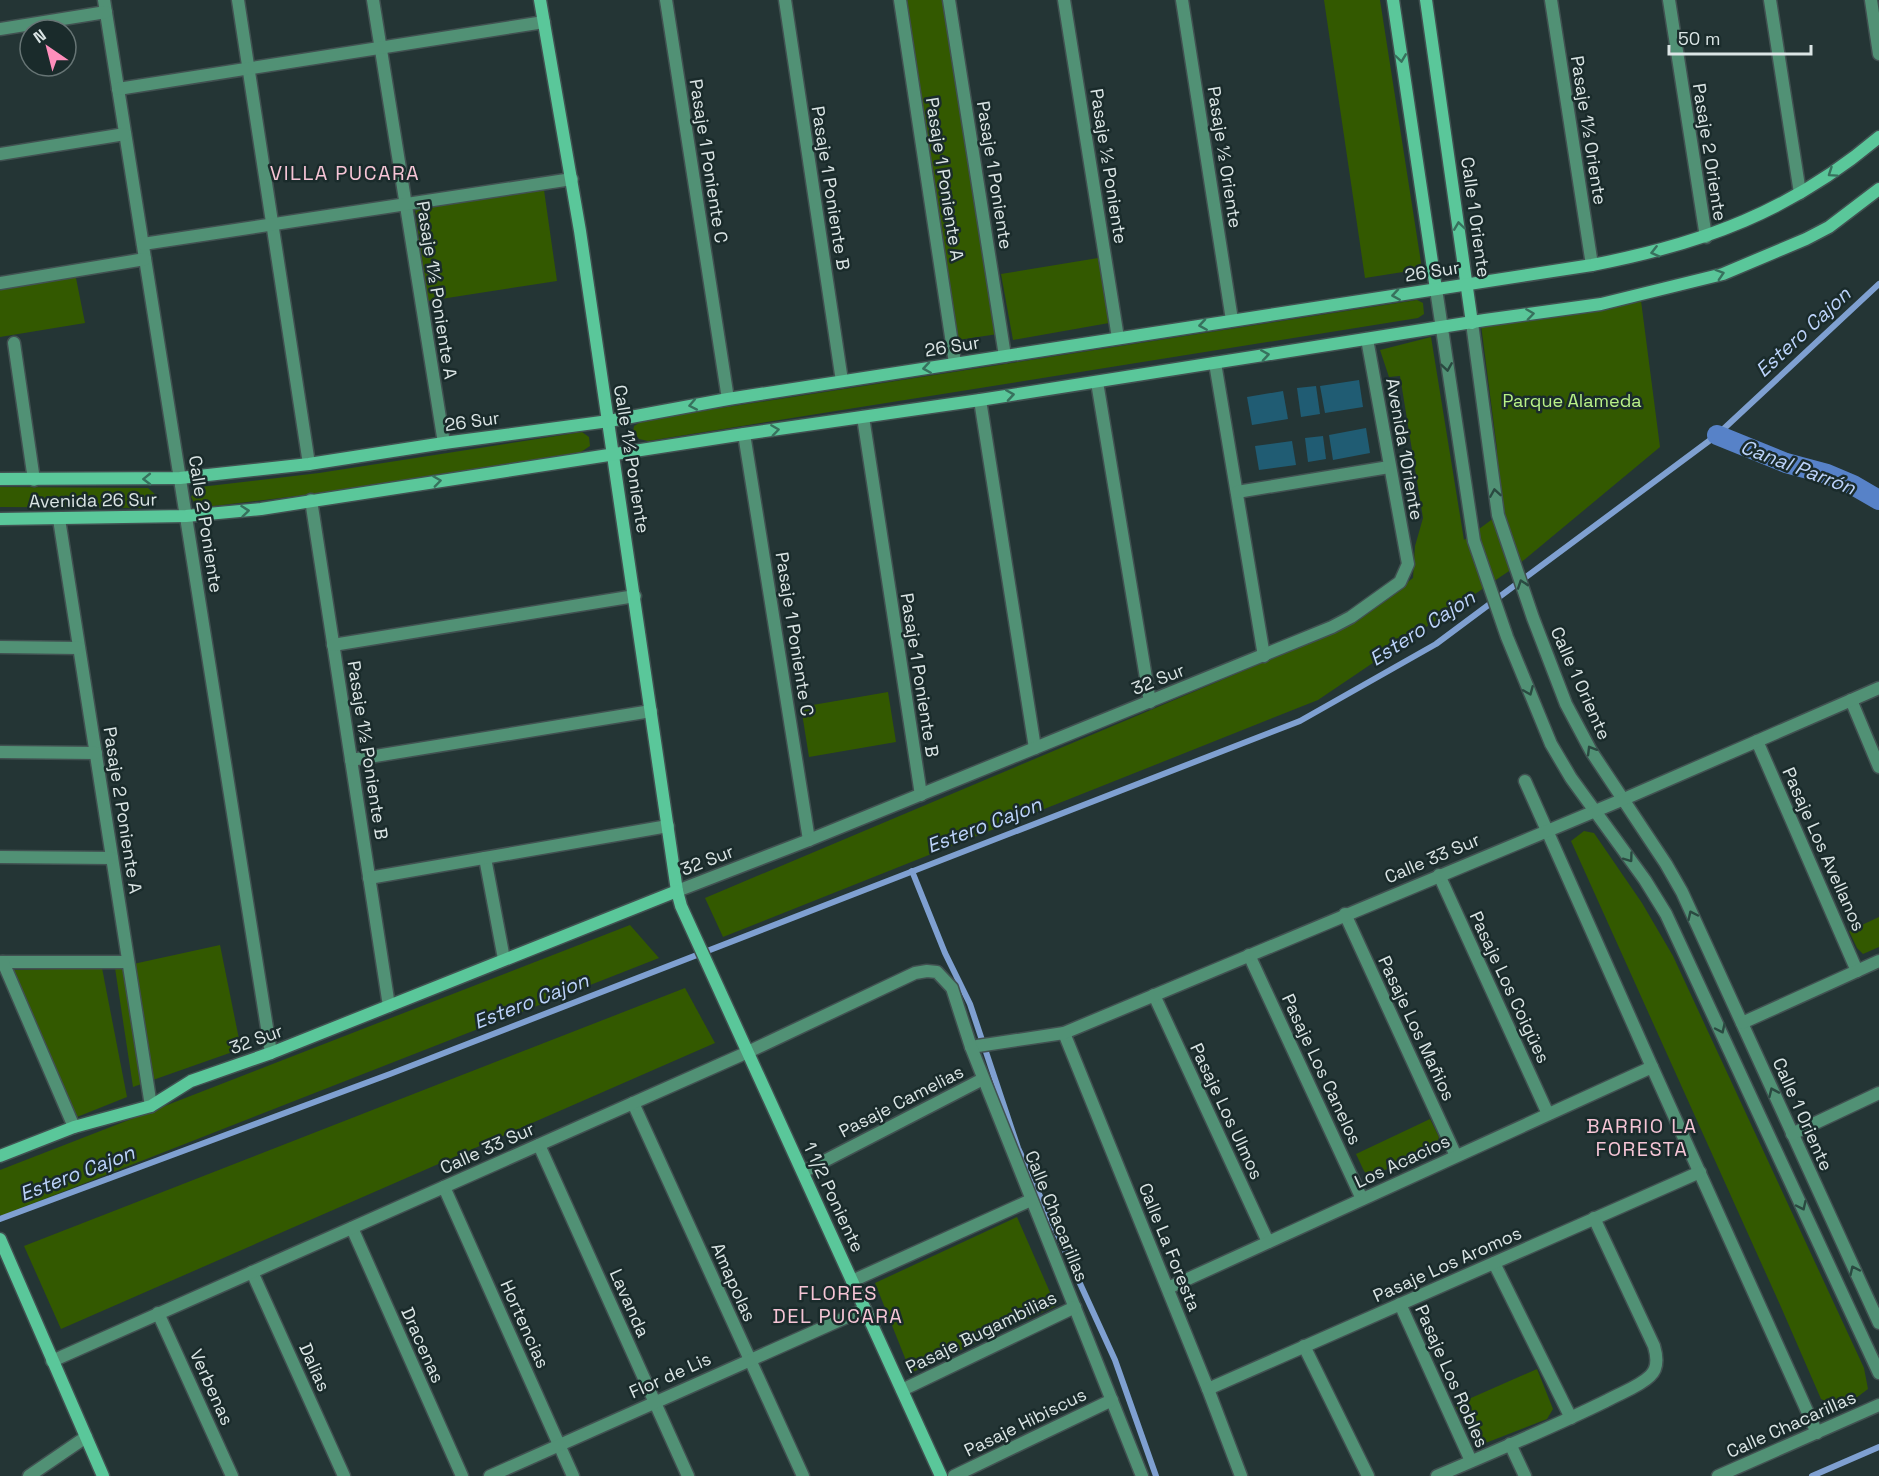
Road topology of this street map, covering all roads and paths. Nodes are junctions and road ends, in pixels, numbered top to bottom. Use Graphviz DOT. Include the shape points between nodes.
graph roads {
  1 [pos="238,0"];
  2 [pos="373,0"];
  3 [pos="540,0"];
  4 [pos="666,0"];
  5 [pos="785,0"];
  6 [pos="900,0"];
  7 [pos="949,0"];
  8 [pos="1065,0"];
  9 [pos="1182,0"];
  10 [pos="1393,0"];
  11 [pos="1426,0"];
  12 [pos="1551,0"];
  13 [pos="1669,0"];
  14 [pos="1770,0"];
  15 [pos="1870,0"];
  16 [pos="105,6"];
  17 [pos="544,22"];
  18 [pos="0,29"];
  19 [pos="380,48"];
  20 [pos="1879,54"];
  21 [pos="248,68"];
  22 [pos="118,89"];
  23 [pos="125,134"];
  24 [pos="1879,137"];
  25 [pos="0,154"];
  26 [pos="572,179"];
  27 [pos="1879,189"];
  28 [pos="1800,193"];
  29 [pos="405,203"];
  30 [pos="273,224"];
  31 [pos="1706,237"];
  32 [pos="143,244"];
  33 [pos="145,260"];
  34 [pos="1592,265"];
  35 [pos="0,283"];
  36 [pos="1467,284"];
  37 [pos="1436,289"];
  38 [pos="1232,320"];
  39 [pos="1472,323"];
  40 [pos="1441,327"];
  41 [pos="1118,338"];
  42 [pos="1367,339"];
  43 [pos="14,343"];
  44 [pos="1005,356"];
  45 [pos="955,363"];
  46 [pos="1215,363"];
  47 [pos="842,381"];
  48 [pos="1097,382"];
  49 [pos="728,399"];
  50 [pos="980,400"];
  51 [pos="863,417"];
  52 [pos="609,421"];
  53 [pos="744,434"];
  54 [pos="444,443"];
  55 [pos="614,455"];
  56 [pos="309,464"];
  57 [pos="1389,467"];
  58 [pos="180,478"];
  59 [pos="0,479"];
  60 [pos="34,480"];
  61 [pos="1237,492"];
  62 [pos="311,500"];
  63 [pos="186,516"];
  64 [pos="0,519"];
  65 [pos="59,519"];
  66 [pos="1408,564"];
  67 [pos="635,596"];
  68 [pos="333,645"];
  69 [pos="0,647"];
  70 [pos="79,648"];
  71 [pos="1264,656"];
  72 [pos="1879,688"];
  73 [pos="1851,700"];
  74 [pos="1150,702"];
  75 [pos="651,711"];
  76 [pos="1757,741"];
  77 [pos="1035,748"];
  78 [pos="0,752"];
  79 [pos="96,753"];
  80 [pos="351,760"];
  81 [pos="1879,767"];
  82 [pos="1525,781"];
  83 [pos="921,795"];
  84 [pos="1624,799"];
  85 [pos="1594,811"];
  86 [pos="668,826"];
  87 [pos="1547,830"];
  88 [pos="809,840"];
  89 [pos="0,857"];
  90 [pos="112,858"];
  91 [pos="485,858"];
  92 [pos="1438,875"];
  93 [pos="369,878"];
  94 [pos="677,891"];
  95 [pos="1345,914"];
  96 [pos="1249,955"];
  97 [pos="504,959"];
  98 [pos="1879,961"];
  99 [pos="2,962"];
  100 [pos="128,962"];
  101 [pos="1857,971"];
  102 [pos="937,972"];
  103 [pos="1154,995"];
  104 [pos="723,998"];
  105 [pos="389,1006"];
  106 [pos="1742,1023"];
  107 [pos="1064,1033"];
  108 [pos="971,1047"];
  109 [pos="748,1052"];
  110 [pos="271,1053"];
  111 [pos="1652,1067"];
  112 [pos="983,1079"];
  113 [pos="1879,1094"];
  114 [pos="633,1103"];
  115 [pos="151,1106"];
  116 [pos="1548,1114"];
  117 [pos="74,1127"];
  118 [pos="1792,1134"];
  119 [pos="539,1144"];
  120 [pos="0,1156"];
  121 [pos="1456,1156"];
  122 [pos="803,1172"];
  123 [pos="1700,1172"];
  124 [pos="444,1186"];
  125 [pos="1362,1199"];
  126 [pos="1031,1200"];
  127 [pos="1594,1218"];
  128 [pos="352,1228"];
  129 [pos="0,1239"];
  130 [pos="1268,1242"];
  131 [pos="1494,1263"];
  132 [pos="252,1272"];
  133 [pos="852,1281"];
  134 [pos="1168,1288"];
  135 [pos="1400,1304"];
  136 [pos="1075,1306"];
  137 [pos="865,1309"];
  138 [pos="158,1313"];
  139 [pos="1879,1323"];
  140 [pos="1304,1346"];
  141 [pos="750,1359"];
  142 [pos="52,1361"];
  143 [pos="1879,1373"];
  144 [pos="1208,1389"];
  145 [pos="902,1390"];
  146 [pos="1112,1400"];
  147 [pos="655,1402"];
  148 [pos="1879,1406"];
  149 [pos="1571,1418"];
  150 [pos="1817,1432"];
  151 [pos="86,1437"];
  152 [pos="1510,1444"];
  153 [pos="560,1445"];
  154 [pos="1471,1461"];
  155 [pos="29,1476"];
  156 [pos="103,1476"];
  157 [pos="232,1476"];
  158 [pos="344,1476"];
  159 [pos="462,1476"];
  160 [pos="490,1476"];
  161 [pos="573,1476"];
  162 [pos="688,1476"];
  163 [pos="803,1476"];
  164 [pos="941,1476"];
  165 [pos="954,1476"];
  166 [pos="1142,1476"];
  167 [pos="1241,1476"];
  168 [pos="1368,1476"];
  169 [pos="1437,1476"];
  170 [pos="1525,1476"];
  171 [pos="1718,1476"];
  1 -- 21 [label="street"];
  2 -- 19 [label="street, Pasaje 1½ Poniente A"];
  3 -- 17 [label="street, Calle 1½ Poniente"];
  4 -- 49 [label="street, Pasaje 1 Poniente C"];
  5 -- 47 [label="street, Pasaje 1 Poniente B"];
  6 -- 45 [label="street, Pasaje 1 Poniente A"];
  7 -- 44 [label="street, Pasaje 1 Poniente"];
  8 -- 41 [label="street, Pasaje ½ Poniente"];
  9 -- 38 [label="street, Pasaje ½ Oriente"];
  10 -- 37 [label="street, one-way"];
  36 -- 11 [label="street, Calle 1 Oriente, one-way"];
  12 -- 34 [label="street, Pasaje 1½ Oriente"];
  13 -- 31 [label="street, Pasaje 2 Oriente"];
  14 -- 28 [label="street"];
  15 -- 20 [label="street"];
  16 -- 18 [label="street"];
  16 -- 22 [label="street, Calle 2 Poniente"];
  17 -- 19 [label="street"];
  17 -- 26 [label="street, Calle 1½ Poniente"];
  19 -- 21 [label="street"];
  19 -- 29 [label="street, Pasaje 1½ Poniente A"];
  21 -- 22 [label="street"];
  21 -- 30 [label="street"];
  22 -- 23 [label="street, Calle 2 Poniente"];
  23 -- 25 [label="street"];
  23 -- 32 [label="street, Calle 2 Poniente"];
  24 -- 28 [label="street, 26 Sur, one-way"];
  26 -- 29 [label="street"];
  26 -- 52 [label="street, Calle 1½ Poniente"];
  39 -- 27 [label="street, one-way" via="1601,304 1723,274 1806,239"];
  28 -- 31 [label="street, 26 Sur"];
  29 -- 30 [label="street"];
  29 -- 54 [label="street, Pasaje 1½ Poniente A"];
  30 -- 32 [label="street"];
  30 -- 56 [label="street"];
  31 -- 34 [label="street, 26 Sur, one-way"];
  32 -- 33 [label="street, Calle 2 Poniente"];
  33 -- 35 [label="street"];
  33 -- 58 [label="street, Calle 2 Poniente"];
  34 -- 36 [label="street, 26 Sur"];
  36 -- 37 [label="street, 26 Sur"];
  36 -- 39 [label="street, Calle 1 Oriente"];
  37 -- 38 [label="street, 26 Sur, one-way"];
  37 -- 40 [label="street"];
  38 -- 41 [label="street, 26 Sur, one-way"];
  39 -- 40 [label="street"];
  84 -- 39 [label="street, Calle 1 Oriente, one-way" via="1591,751 1566,704 1498,515"];
  40 -- 42 [label="street"];
  40 -- 85 [label="street, one-way" via="1468,510 1482,566 1551,744"];
  41 -- 44 [label="street, 26 Sur"];
  46 -- 42 [label="street, one-way"];
  42 -- 57 [label="street, Avenida 1Oriente"];
  43 -- 60 [label="street"];
  44 -- 45 [label="street, 26 Sur"];
  45 -- 47 [label="street, 26 Sur, one-way"];
  46 -- 48 [label="street"];
  46 -- 61 [label="street"];
  47 -- 49 [label="street, 26 Sur"];
  50 -- 48 [label="street, one-way"];
  48 -- 74 [label="street"];
  49 -- 52 [label="street, 26 Sur, one-way"];
  50 -- 51 [label="street"];
  50 -- 77 [label="street"];
  53 -- 51 [label="street, one-way"];
  51 -- 83 [label="street, Pasaje 1 Poniente B"];
  52 -- 54 [label="street, 26 Sur"];
  52 -- 55 [label="street, Calle 1½ Poniente"];
  53 -- 55 [label="street"];
  53 -- 88 [label="street, Pasaje 1 Poniente C"];
  54 -- 56 [label="street, 26 Sur"];
  62 -- 55 [label="street, one-way"];
  55 -- 67 [label="street, Calle 1½ Poniente"];
  56 -- 58 [label="street, 26 Sur"];
  57 -- 61 [label="street"];
  57 -- 66 [label="street, Avenida 1Oriente"];
  58 -- 60 [label="street, 26 Sur, one-way"];
  58 -- 63 [label="street, Calle 2 Poniente"];
  59 -- 60 [label="street, 26 Sur"];
  61 -- 71 [label="street"];
  63 -- 62 [label="street, one-way"];
  62 -- 68 [label="street, Pasaje 1½ Poniente B"];
  63 -- 65 [label="street, Avenida 26 Sur"];
  63 -- 110 [label="street, Calle 2 Poniente"];
  64 -- 65 [label="street, Avenida 26 Sur"];
  65 -- 70 [label="street, Pasaje 2 Poniente A"];
  66 -- 71 [label="street, 32 Sur" via="1400,582 1351,617"];
  67 -- 68 [label="street"];
  67 -- 75 [label="street, Calle 1½ Poniente"];
  68 -- 80 [label="street, Pasaje 1½ Poniente B"];
  69 -- 70 [label="street"];
  70 -- 79 [label="street, Pasaje 2 Poniente A"];
  71 -- 74 [label="street, 32 Sur"];
  72 -- 73 [label="street, Calle 33 Sur"];
  73 -- 76 [label="street, Calle 33 Sur"];
  73 -- 81 [label="street"];
  74 -- 77 [label="street, 32 Sur"];
  75 -- 80 [label="street"];
  75 -- 86 [label="street, Calle 1½ Poniente"];
  76 -- 84 [label="street, Calle 33 Sur"];
  76 -- 101 [label="street, Pasaje Los Avellanos"];
  77 -- 83 [label="street, 32 Sur"];
  78 -- 79 [label="street"];
  79 -- 90 [label="street, Pasaje 2 Poniente A"];
  80 -- 93 [label="street, Pasaje 1½ Poniente B"];
  82 -- 87 [label="street"];
  83 -- 88 [label="street, 32 Sur"];
  84 -- 85 [label="street, Calle 33 Sur"];
  106 -- 84 [label="street, Calle 1 Oriente, one-way" via="1682,892"];
  85 -- 87 [label="street, Calle 33 Sur"];
  85 -- 143 [label="street, one-way" via="1666,914"];
  86 -- 91 [label="street"];
  86 -- 94 [label="street, Calle 1½ Poniente"];
  87 -- 92 [label="street, Calle 33 Sur"];
  87 -- 111 [label="street"];
  88 -- 94 [label="street, 32 Sur"];
  89 -- 90 [label="street"];
  90 -- 100 [label="street, Pasaje 2 Poniente A"];
  91 -- 93 [label="street"];
  91 -- 97 [label="street"];
  92 -- 95 [label="street, Calle 33 Sur"];
  92 -- 116 [label="street, Pasaje Los Coigües"];
  93 -- 105 [label="street, Pasaje 1½ Poniente B"];
  94 -- 97 [label="street, 32 Sur"];
  94 -- 104 [label="street, Calle 1½ Poniente"];
  95 -- 96 [label="street, Calle 33 Sur"];
  95 -- 121 [label="street, Pasaje Los Mañios"];
  96 -- 103 [label="street, Calle 33 Sur"];
  96 -- 125 [label="street, Pasaje Los Canelos"];
  97 -- 105 [label="street, 32 Sur"];
  98 -- 101 [label="street"];
  99 -- 100 [label="street"];
  99 -- 117 [label="street"];
  100 -- 115 [label="street, Pasaje 2 Poniente A"];
  101 -- 106 [label="street"];
  102 -- 108 [label="street, Calle Chacarillas" via="952,988"];
  102 -- 109 [label="street, Calle 33 Sur" via="915,973"];
  103 -- 107 [label="street, Calle 33 Sur"];
  103 -- 130 [label="street, Pasaje Los Ulmos"];
  104 -- 109 [label="street, 1 1/2 Poniente"];
  105 -- 110 [label="street, 32 Sur"];
  118 -- 106 [label="street, Calle 1 Oriente, one-way"];
  107 -- 108 [label="street, Calle 33 Sur"];
  107 -- 134 [label="street, Calle La Foresta"];
  108 -- 112 [label="street, Calle Chacarillas"];
  109 -- 114 [label="street, Calle 33 Sur"];
  109 -- 122 [label="street, 1 1/2 Poniente"];
  110 -- 115 [label="street, 32 Sur" via="191,1081"];
  111 -- 116 [label="street, Los Acacios"];
  111 -- 123 [label="street"];
  112 -- 122 [label="street, Pasaje Camelias"];
  112 -- 126 [label="street, Calle Chacarillas"];
  113 -- 118 [label="street"];
  114 -- 119 [label="street, Calle 33 Sur"];
  114 -- 141 [label="street, Amapolas"];
  115 -- 117 [label="street, 32 Sur"];
  116 -- 121 [label="street, Los Acacios"];
  117 -- 120 [label="street, 32 Sur"];
  139 -- 118 [label="street, Calle 1 Oriente, one-way"];
  119 -- 124 [label="street, Calle 33 Sur"];
  119 -- 147 [label="street, Lavanda"];
  121 -- 125 [label="street, Los Acacios"];
  122 -- 133 [label="street, 1 1/2 Poniente"];
  123 -- 127 [label="street, Pasaje Los Aromos"];
  123 -- 150 [label="street"];
  124 -- 128 [label="street, Calle 33 Sur"];
  124 -- 153 [label="street, Hortencias"];
  125 -- 130 [label="street, Los Acacios"];
  126 -- 133 [label="street"];
  126 -- 136 [label="street, Calle Chacarillas"];
  127 -- 131 [label="street, Pasaje Los Aromos"];
  127 -- 149 [label="street" via="1654,1346 1656,1367 1641,1383"];
  128 -- 132 [label="street, Calle 33 Sur"];
  128 -- 159 [label="street, Dracenas"];
  129 -- 142 [label="street"];
  130 -- 134 [label="street, Los Acacios"];
  131 -- 135 [label="street, Pasaje Los Aromos"];
  131 -- 149 [label="street"];
  132 -- 138 [label="street, Calle 33 Sur"];
  132 -- 158 [label="street, Dalias"];
  133 -- 137 [label="street, 1 1/2 Poniente"];
  134 -- 144 [label="street, Calle La Foresta"];
  135 -- 140 [label="street, Pasaje Los Aromos"];
  135 -- 154 [label="street, Pasaje Los Robles"];
  136 -- 145 [label="street, Pasaje Bugambilias"];
  136 -- 146 [label="street, Calle Chacarillas"];
  137 -- 141 [label="street, Flor de Lis"];
  137 -- 145 [label="street, 1 1/2 Poniente"];
  138 -- 142 [label="street, Calle 33 Sur"];
  138 -- 157 [label="street, Verbenas"];
  140 -- 144 [label="street, Pasaje Los Aromos"];
  140 -- 168 [label="street"];
  141 -- 147 [label="street, Flor de Lis"];
  141 -- 163 [label="street, Amapolas"];
  142 -- 151 [label="street"];
  144 -- 167 [label="street, Calle La Foresta"];
  145 -- 164 [label="street, 1 1/2 Poniente"];
  146 -- 165 [label="street, Pasaje Hibiscus"];
  146 -- 166 [label="street, Calle Chacarillas"];
  147 -- 153 [label="street, Flor de Lis"];
  147 -- 162 [label="street, Lavanda"];
  148 -- 150 [label="street, Calle Chacarillas"];
  149 -- 152 [label="street"];
  150 -- 171 [label="street, Calle Chacarillas"];
  151 -- 155 [label="street"];
  151 -- 156 [label="street"];
  152 -- 154 [label="street"];
  152 -- 170 [label="street"];
  153 -- 160 [label="street, Flor de Lis"];
  153 -- 161 [label="street, Hortencias"];
  154 -- 169 [label="street"];
}
